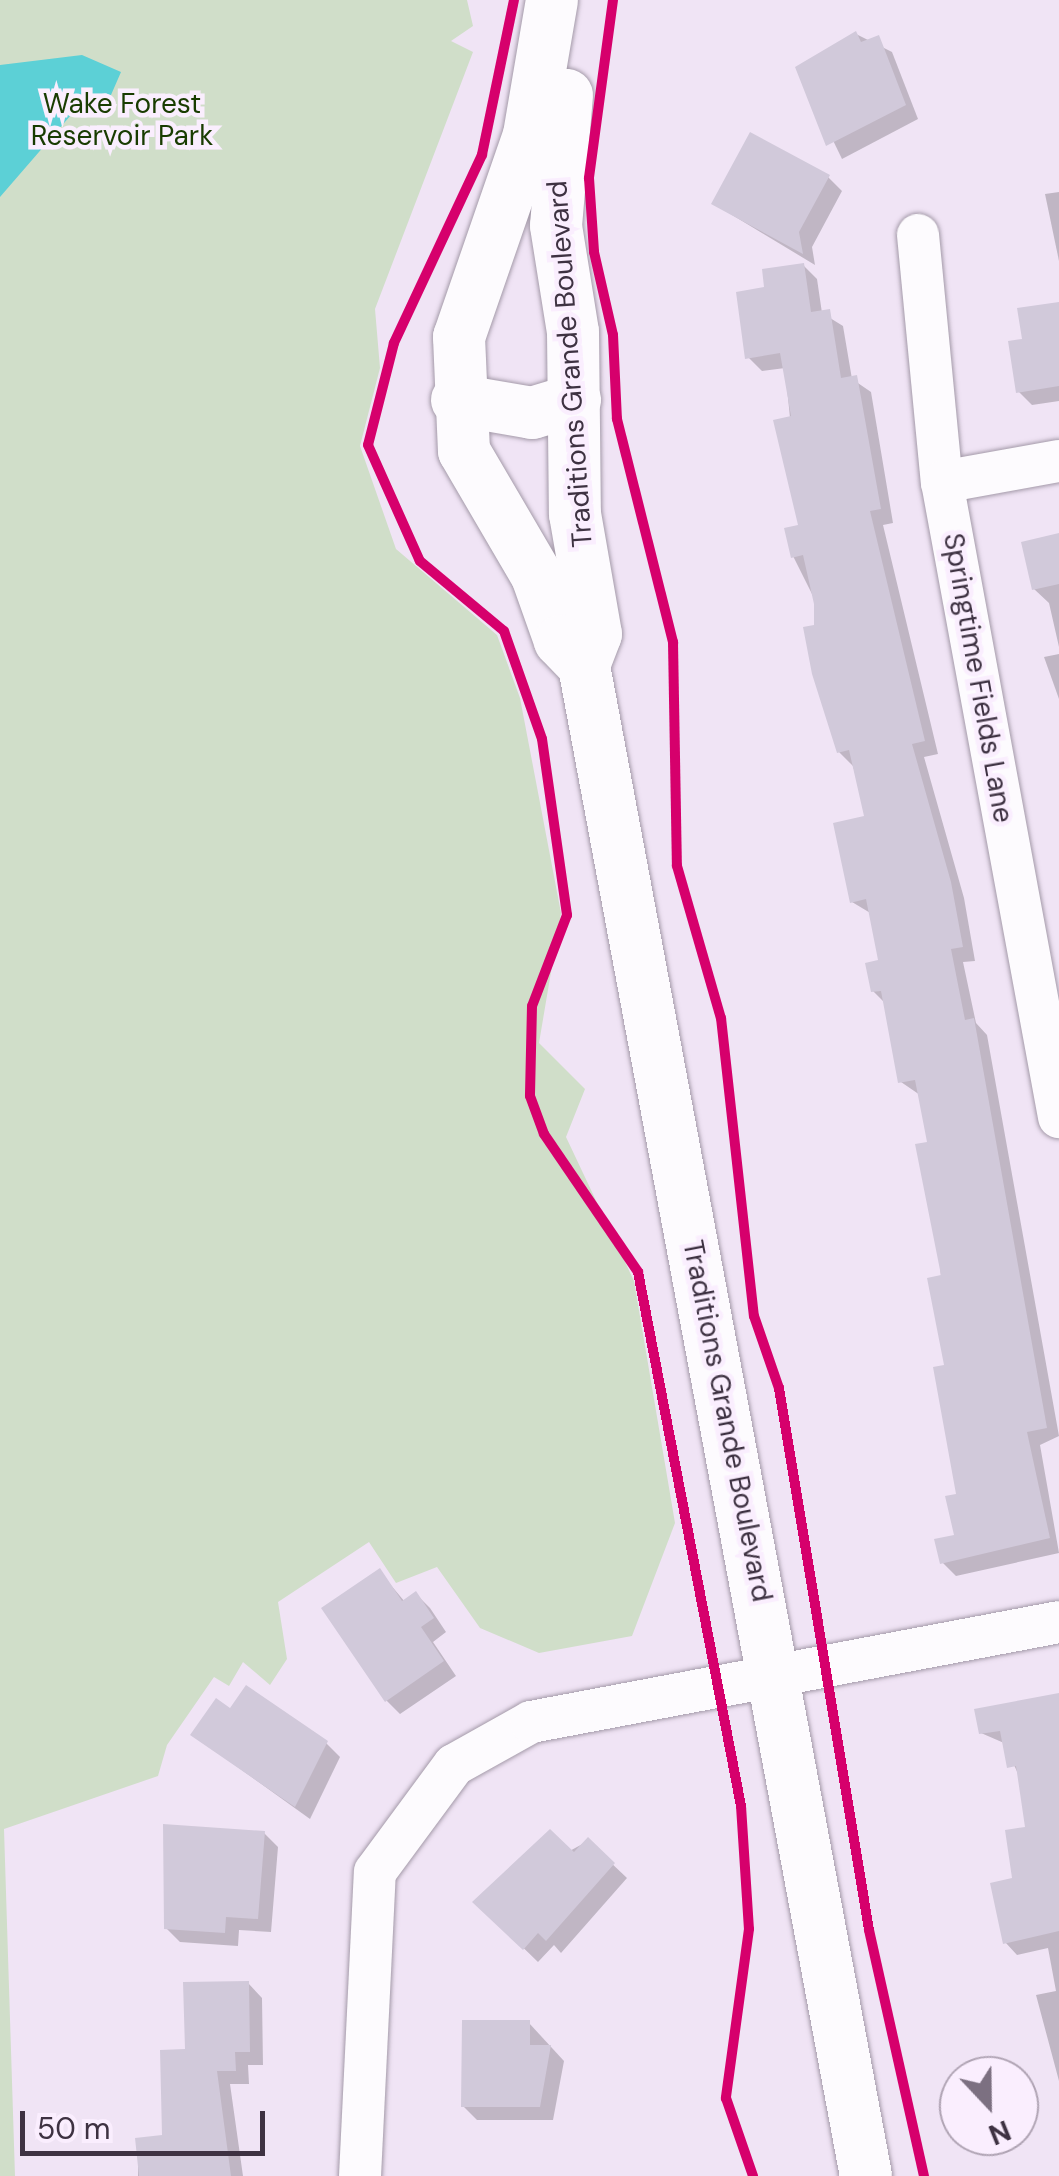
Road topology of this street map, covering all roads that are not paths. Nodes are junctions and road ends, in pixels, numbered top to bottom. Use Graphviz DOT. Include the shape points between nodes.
graph roads {
  1 [pos="552,0"];
  2 [pos="582,0"];
  3 [pos="918,235"];
  4 [pos="457,400"];
  5 [pos="575,400"];
  6 [pos="1059,461"];
  7 [pos="942,482"];
  8 [pos="584,666"];
  9 [pos="1059,1118"];
  10 [pos="1059,1622"];
  11 [pos="775,1676"];
  12 [pos="360,2176"];
  13 [pos="866,2176"];
  1 -- 4 [label="main road, Traditions Grande Boulevard" via="529,135 466,302"];
  2 -- 5 [label="main road, Traditions Grande Boulevard" via="556,184"];
  3 -- 7 [label="street, Springtime Fields Lane"];
  4 -- 5 [label="main road" via="532,413"];
  4 -- 8 [label="main road, Traditions Grande Boulevard" via="470,467 537,576 560,641"];
  5 -- 8 [label="main road, Traditions Grande Boulevard" via="575,514 596,634"];
  6 -- 7 [label="street"];
  7 -- 9 [label="street, Springtime Fields Lane"];
  8 -- 11 [label="main road, Traditions Grande Boulevard"];
  10 -- 11 [label="street"];
  11 -- 12 [label="street" via="532,1722 454,1765 414,1812 374,1872"];
  11 -- 13 [label="main road, Traditions Grande Boulevard"];
}
